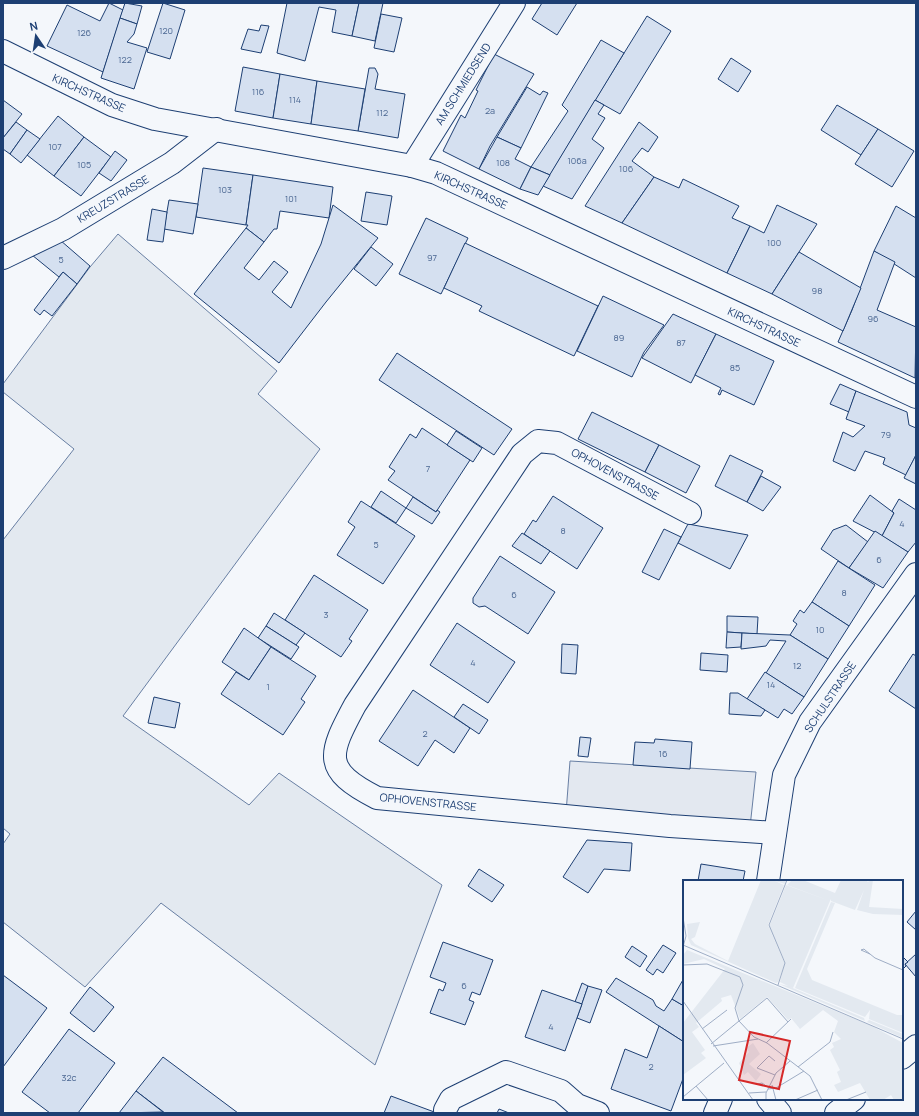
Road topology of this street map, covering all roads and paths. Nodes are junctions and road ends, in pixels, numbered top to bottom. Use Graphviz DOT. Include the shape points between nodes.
graph roads {
  1 [pos="514,3"];
  2 [pos="3,51"];
  3 [pos="216,129"];
  4 [pos="412,166"];
  5 [pos="3,258"];
  6 [pos="916,397"];
  7 [pos="690,514"];
  8 [pos="916,574"];
  9 [pos="775,833"];
  10 [pos="768,880"];
  11 [pos="916,1046"];
  12 [pos="903,1057"];
  13 [pos="721,1100"];
  14 [pos="769,1100"];
  15 [pos="853,1100"];
  16 [pos="445,1110"];
  17 [pos="598,1113"];
  18 [pos="715,1113"];
  19 [pos="780,1113"];
  20 [pos="836,1113"];
  1 -- 4 [label="street, AM SCHMIEDSEND"];
  2 -- 3 [label="street, KIRCHSTRASSE" via="112,105 155,119"];
  3 -- 4 [label="street, KIRCHSTRASSE"];
  3 -- 5 [label="street, KREUZSTRASSE" via="172,163 63,229"];
  4 -- 6 [label="street, KIRCHSTRASSE" via="436,173"];
  7 -- 9 [label="street, OPHOVENSTRASSE" via="544,434 522,454 355,705 340,733 334,758 341,776 356,788 377,798 670,826"];
  8 -- 9 [label="street, SCHULSTRASSE" via="810,722 784,775"];
  9 -- 10 [label="street, SCHULSTRASSE"];
  11 -- 12 [label="street"];
  13 -- 18 [label="street"];
  14 -- 19 [label="street"];
  15 -- 20 [label="street"];
  16 -- 17 [label="street" via="450,1099 506,1072 561,1091 577,1105"];
}
